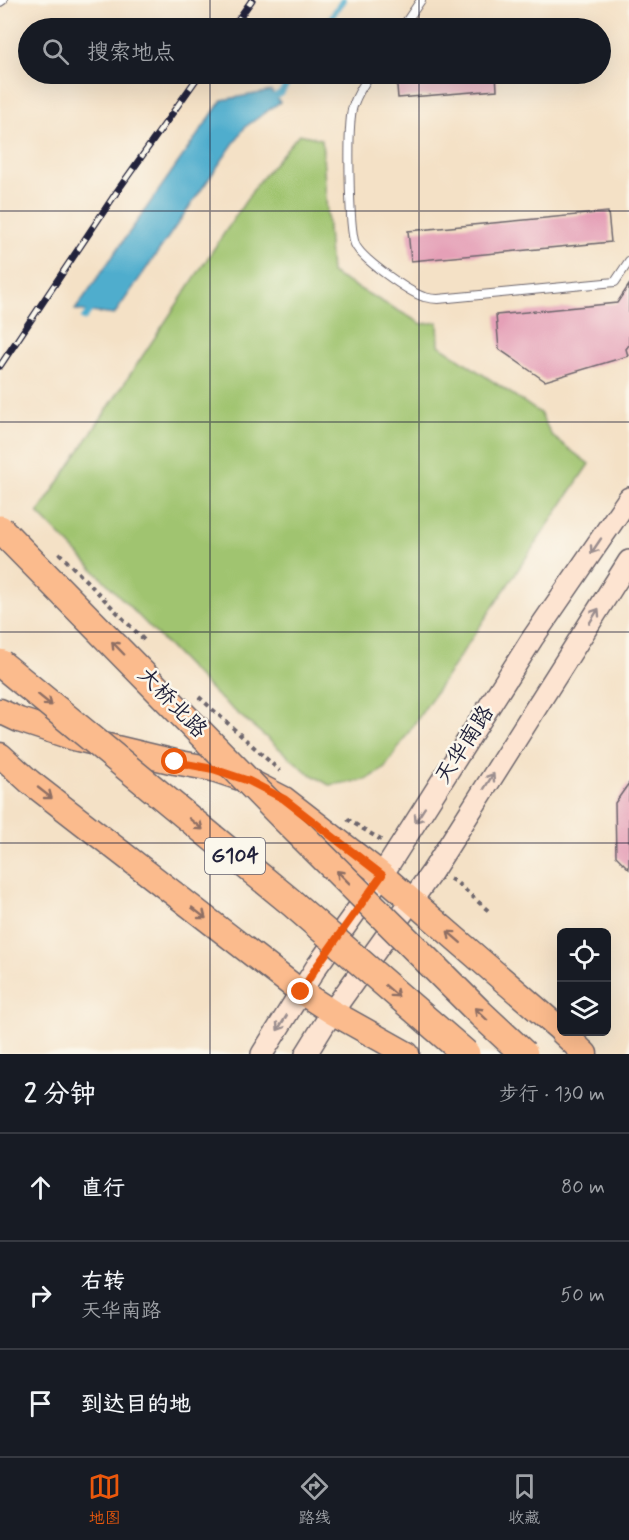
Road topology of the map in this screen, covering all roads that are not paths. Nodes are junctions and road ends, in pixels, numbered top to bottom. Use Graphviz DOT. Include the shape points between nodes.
graph roads {
  1 [pos="421,0"];
  2 [pos="409,18"];
  3 [pos="365,84"];
  4 [pos="629,261"];
  5 [pos="629,498"];
  6 [pos="0,529"];
  7 [pos="629,561"];
  8 [pos="0,663"];
  9 [pos="0,711"];
  10 [pos="0,755"];
  11 [pos="382,875"];
  12 [pos="411,900"];
  13 [pos="301,992"];
  14 [pos="332,1012"];
  15 [pos="557,1027"];
  16 [pos="567,1036"];
  17 [pos="262,1054"];
  18 [pos="306,1054"];
  19 [pos="408,1054"];
  20 [pos="466,1054"];
  21 [pos="524,1054"];
  22 [pos="585,1054"];
  1 -- 2 [label="lane"];
  3 -- 4 [label="lane" via="353,107 350,128 355,245 410,290 438,299 615,282"];
  5 -- 11 [label="main road, 天华南路, one-way" via="532,639"];
  21 -- 6 [label="highway, 大桥北路 / G104, one-way, bridge" via="280,814"];
  12 -- 7 [label="main road, 天华南路, one-way"];
  8 -- 20 [label="highway, G104, one-way, bridge" via="292,903"];
  9 -- 11 [label="main road" via="40,728 249,781 284,799"];
  10 -- 13 [label="main road, one-way"];
  11 -- 12 [label="main road"];
  11 -- 13 [label="main road, 天华南路"];
  12 -- 14 [label="main road, 天华南路"];
  15 -- 12 [label="main road, one-way"];
  13 -- 14 [label="main road"];
  13 -- 17 [label="main road, 天华南路, one-way"];
  14 -- 18 [label="main road, 天华南路"];
  14 -- 19 [label="main road"];
  16 -- 22 [label="main road"];
}
